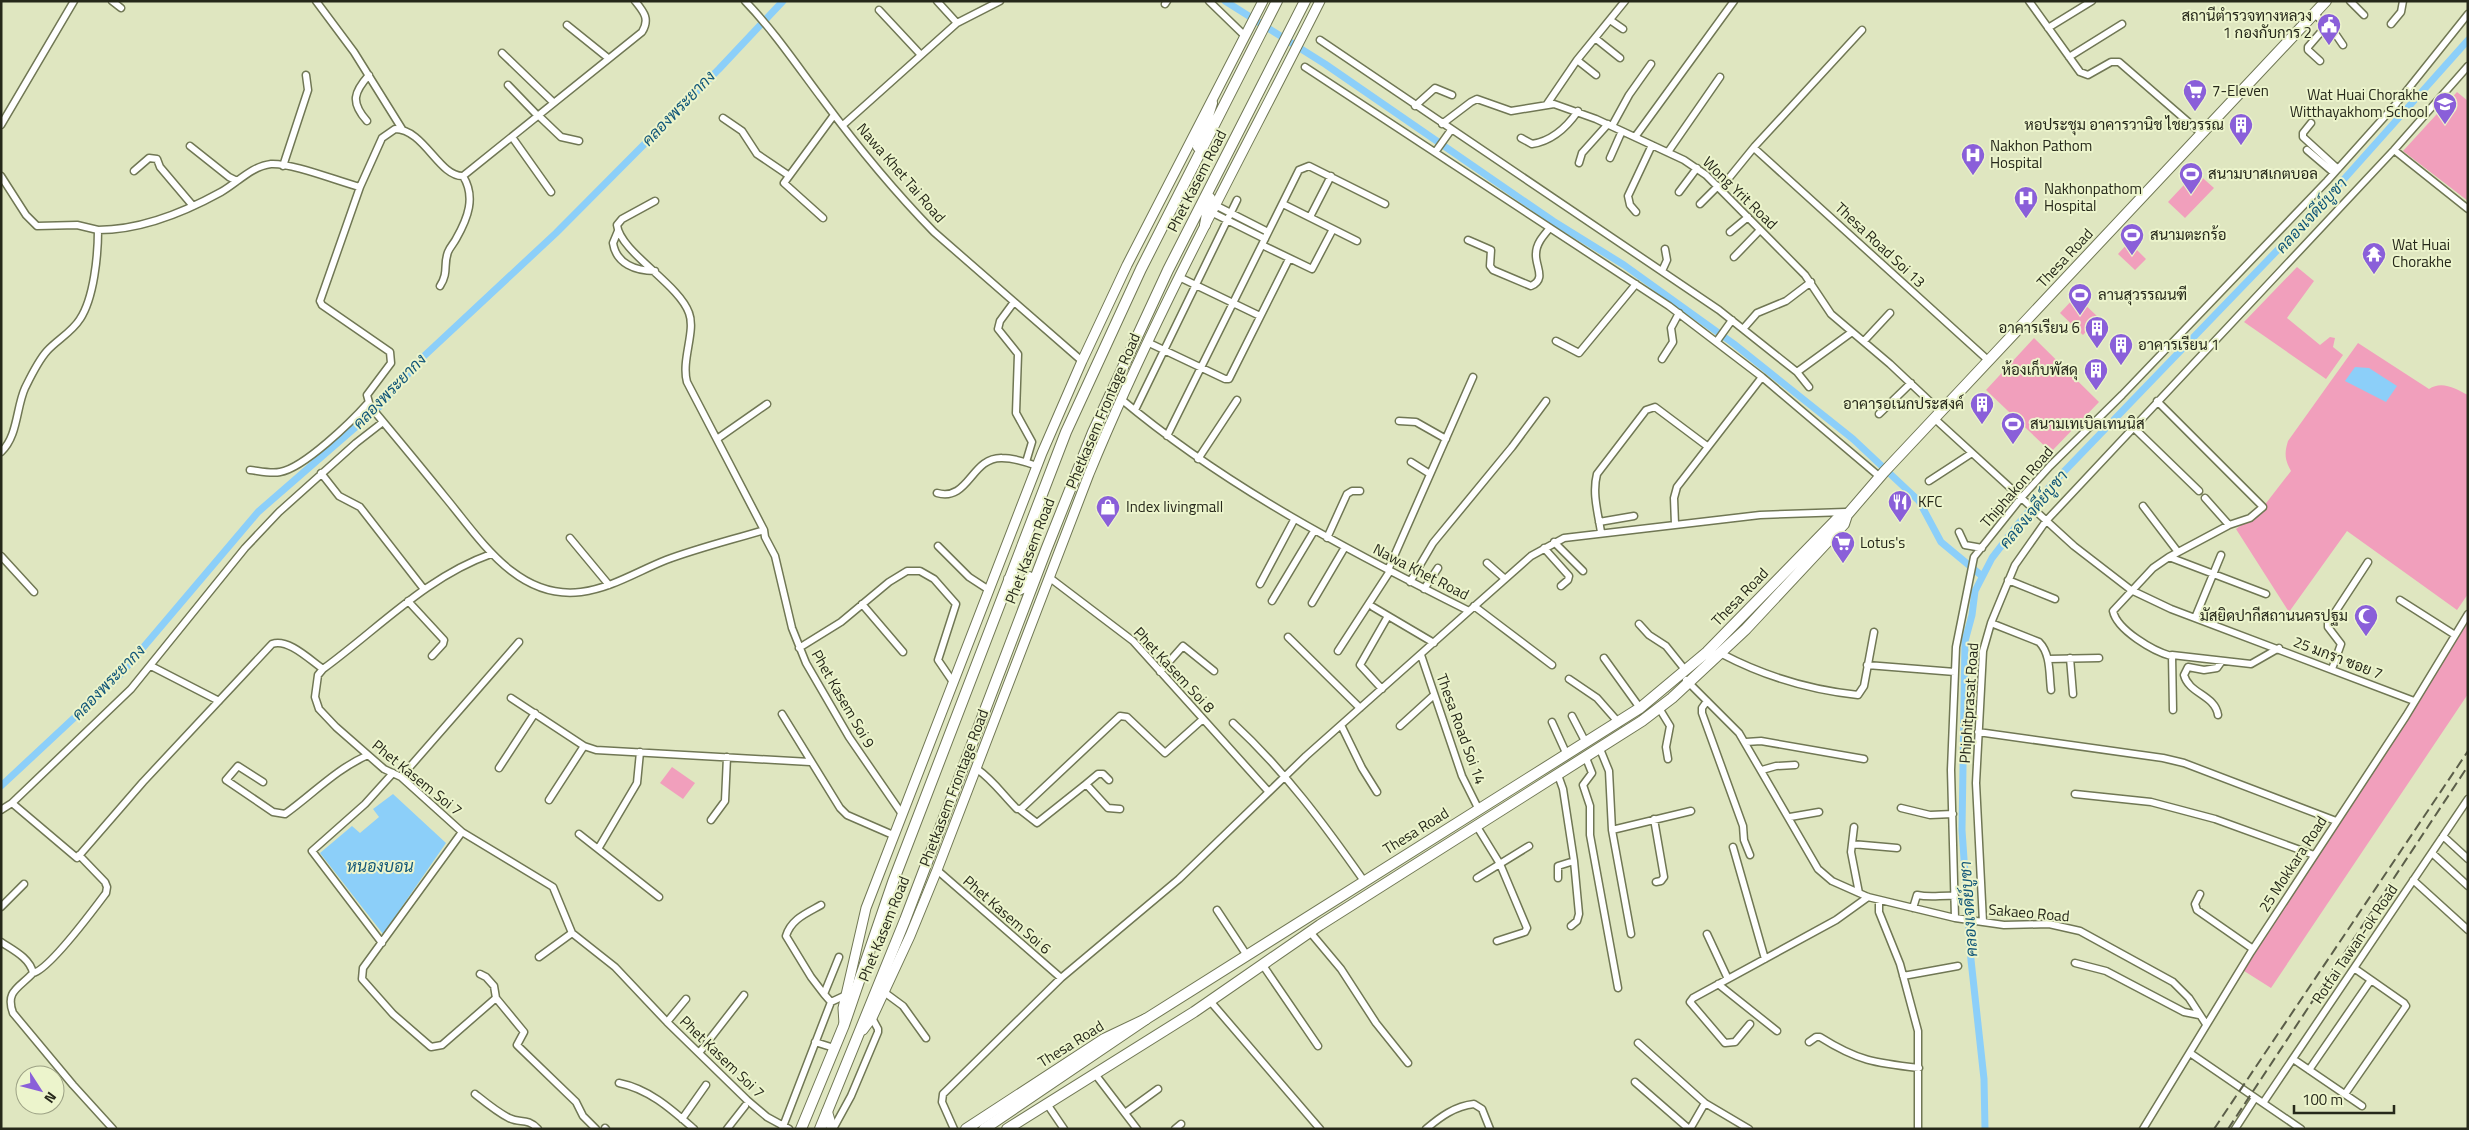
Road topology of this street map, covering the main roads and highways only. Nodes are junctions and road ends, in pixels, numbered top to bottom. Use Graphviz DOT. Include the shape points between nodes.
graph roads {
  1 [pos="1305,1"];
  2 [pos="1320,1"];
  3 [pos="2326,1"];
  4 [pos="1263,2"];
  5 [pos="1274,5"];
  6 [pos="1212,103"];
  7 [pos="1196,163"];
  8 [pos="1213,182"];
  9 [pos="1205,225"];
  10 [pos="1848,514"];
  11 [pos="1059,516"];
  12 [pos="1009,579"];
  13 [pos="1685,676"];
  14 [pos="1312,913"];
  15 [pos="1320,925"];
  16 [pos="1268,940"];
  17 [pos="1276,954"];
  18 [pos="1146,1019"];
  19 [pos="844,1025"];
  20 [pos="857,1037"];
  21 [pos="827,1112"];
  22 [pos="801,1129"];
  23 [pos="820,1129"];
  24 [pos="832,1129"];
  25 [pos="966,1129"];
  26 [pos="984,1129"];
  27 [pos="1007,1129"];
  1 -- 8 [label="main road, Phet Kasem Road"];
  2 -- 9 [label="main road, Phetkasem Frontage Road"];
  3 -- 10 [label="main road, Thesa Road"];
  4 -- 6 [label="main road"];
  5 -- 7 [label="main road, Phet Kasem Road"];
  6 -- 7 [label="main road"];
  6 -- 19 [label="main road" via="1128,265 1037,466 866,908 843,1008"];
  7 -- 12 [label="main road, Phet Kasem Road" via="1092,371"];
  8 -- 9 [label="main road"];
  8 -- 11 [label="main road, Phet Kasem Road" via="1135,337"];
  9 -- 20 [label="main road, Phetkasem Frontage Road" via="1121,398 910,936 872,1018"];
  10 -- 13 [label="main road, Thesa Road" via="1838,518"];
  10 -- 13 [label="main road, Thesa Road" via="1844,524 1813,560 1722,654"];
  11 -- 12 [label="main road" via="1041,543 1026,586 1017,589"];
  11 -- 20 [label="main road, Phet Kasem Road"];
  12 -- 19 [label="main road, Phet Kasem Road" via="893,882"];
  13 -- 14 [label="main road, Thesa Road" via="1619,723"];
  13 -- 15 [label="main road, Thesa Road" via="1660,708 1600,749"];
  14 -- 15 [label="main road"];
  14 -- 16 [label="main road, Thesa Road"];
  15 -- 17 [label="main road, Thesa Road"];
  16 -- 17 [label="main road"];
  16 -- 18 [label="main road, Thesa Road"];
  17 -- 27 [label="main road, Thesa Road" via="1210,1001"];
  18 -- 25 [label="main road, Thesa Road" via="1104,1039"];
  18 -- 26 [label="main road"];
  19 -- 22 [label="main road, Phet Kasem Road"];
  20 -- 21 [label="main road, Phet Kasem Road"];
  21 -- 23 [label="main road, Phet Kasem Road"];
  21 -- 24 [label="main road"];
}
